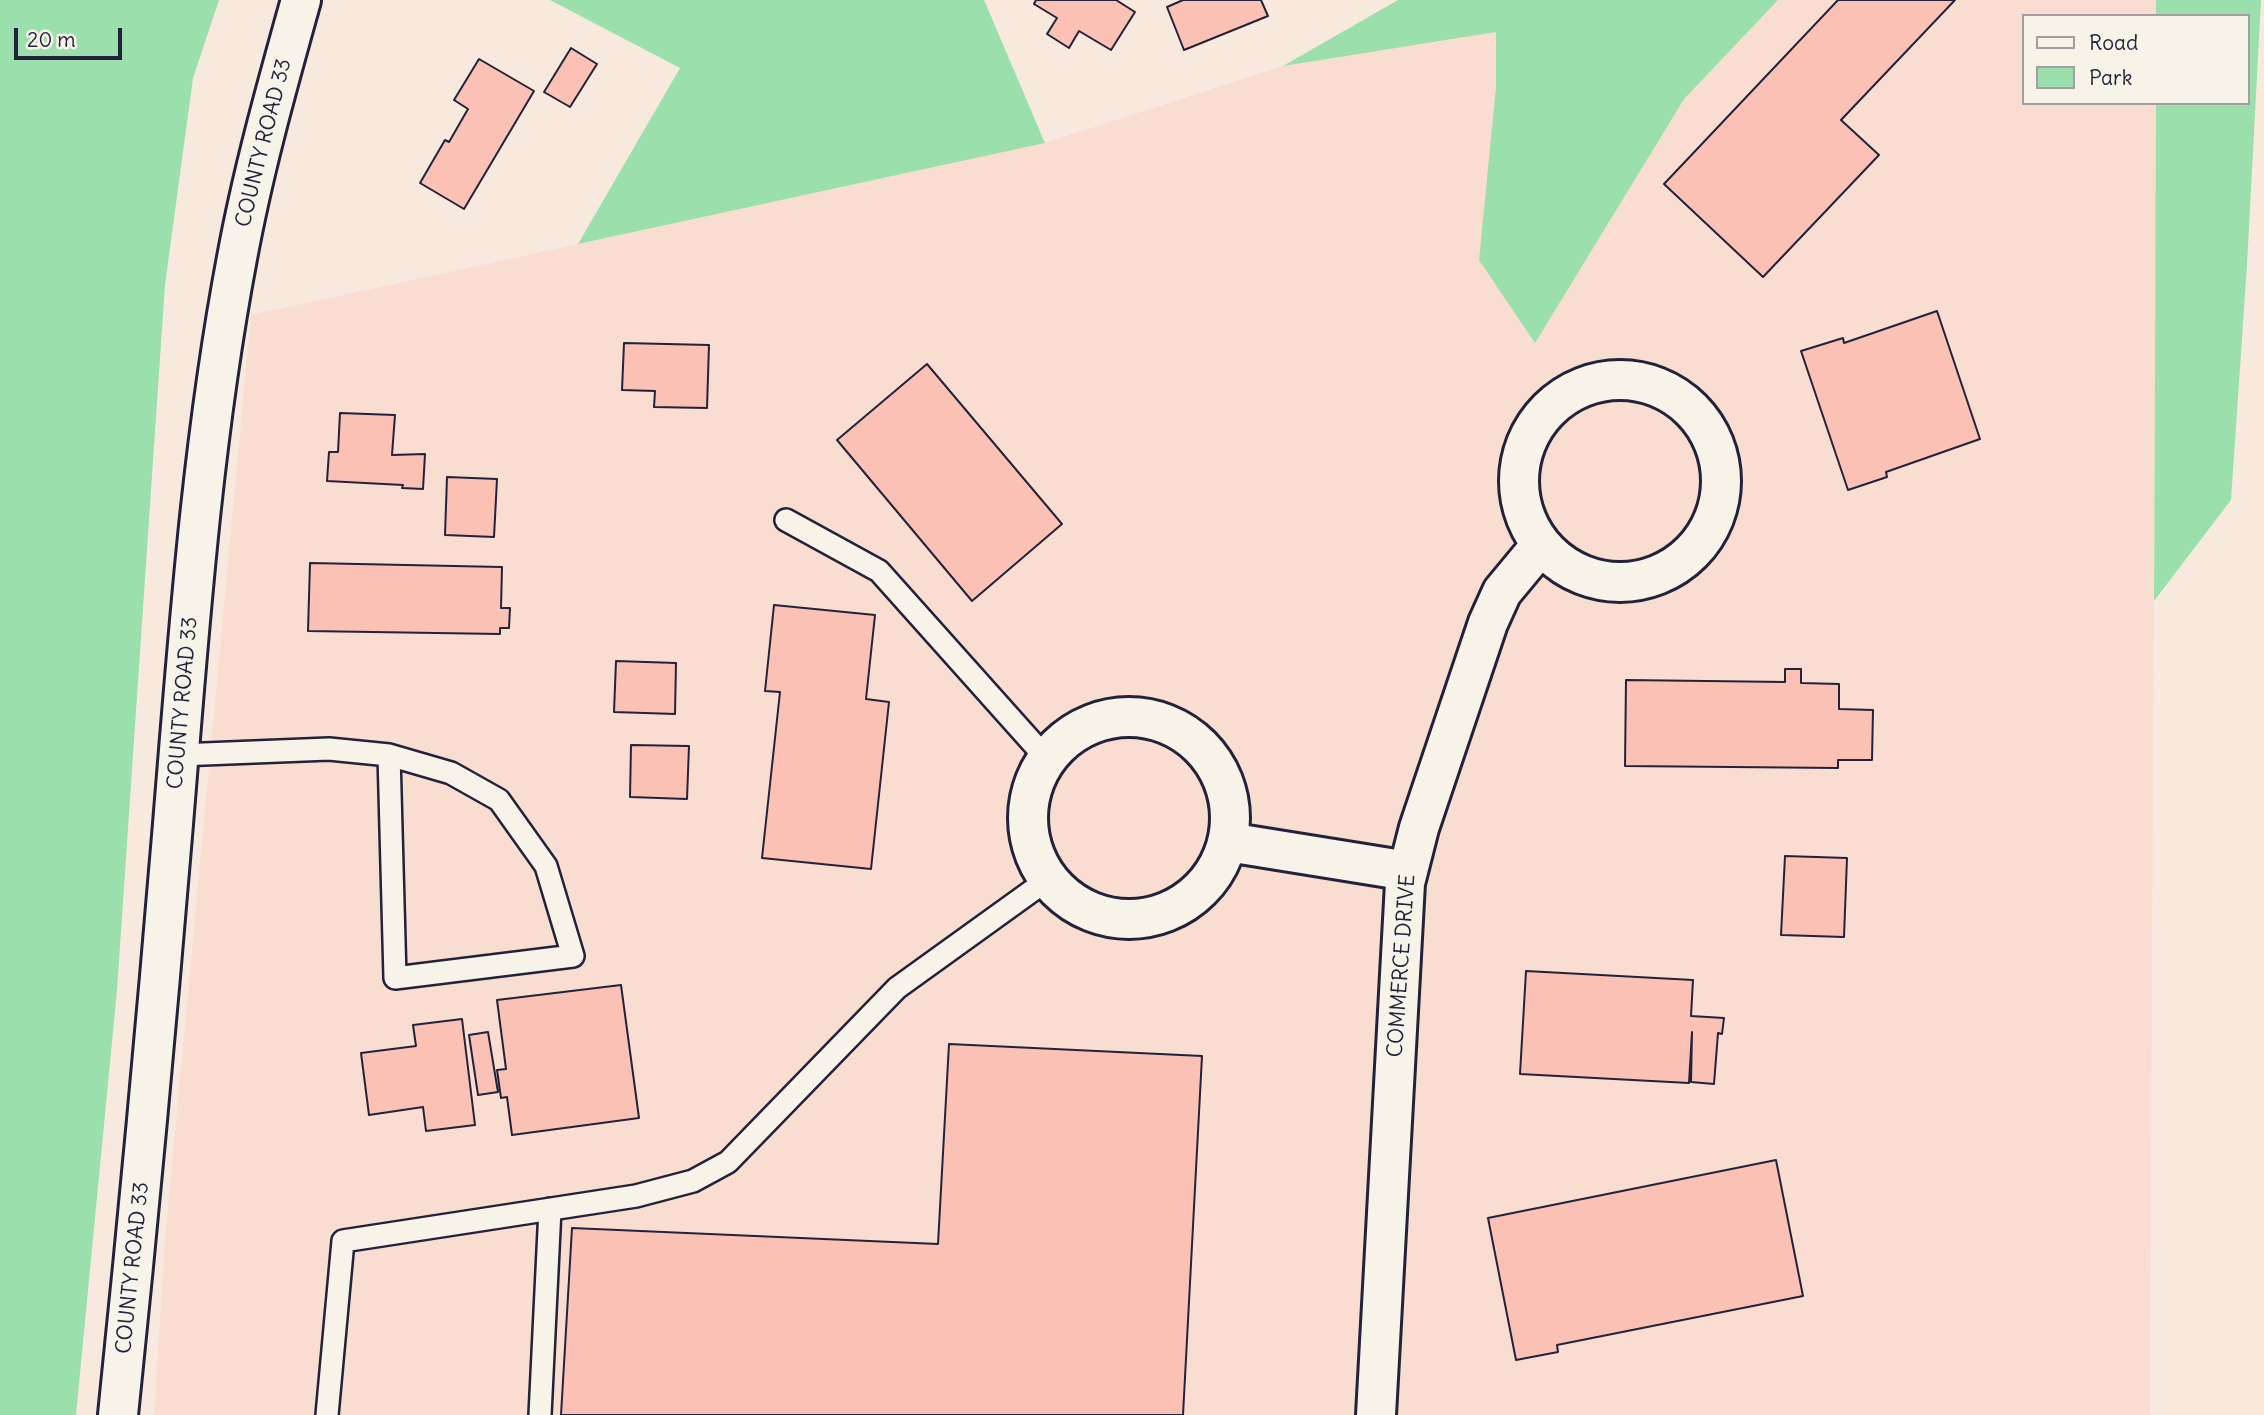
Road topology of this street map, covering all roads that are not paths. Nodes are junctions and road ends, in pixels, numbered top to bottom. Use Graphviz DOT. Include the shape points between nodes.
graph roads {
  1 [pos="301,0"];
  2 [pos="786,520"];
  3 [pos="1541,545"];
  4 [pos="179,755"];
  5 [pos="389,755"];
  6 [pos="1047,759"];
  7 [pos="1228,842"];
  8 [pos="1408,872"];
  9 [pos="1047,880"];
  10 [pos="550,1209"];
  11 [pos="118,1415"];
  12 [pos="327,1415"];
  13 [pos="540,1415"];
  14 [pos="1376,1415"];
  1 -- 4 [label="street, COUNTY ROAD 33" via="255,169 236,260 209,440"];
  2 -- 6 [label="lane" via="879,571"];
  3 -- 3 [label="street" via="1559,563 1606,582 1657,576 1680,564 1713,525 1720,500 1722,475 1706,426 1666,390 1640,382 1612,380 1585,386 1561,399 1541,418 1519,468 1519,495 1527,522"];
  3 -- 8 [label="street, COMMERCE DRIVE" via="1502,592 1488,624"];
  4 -- 5 [label="lane" via="330,749"];
  4 -- 11 [label="street, COUNTY ROAD 33" via="150,1110"];
  5 -- 5 [label="lane" via="451,774 499,800 546,866 573,956 395,978"];
  6 -- 7 [label="street" via="1056,746 1096,723 1122,717 1174,726 1193,739 1219,772 1232,820"];
  6 -- 9 [label="street" via="1031,787 1026,813 1029,840"];
  7 -- 8 [label="street"];
  7 -- 9 [label="street" via="1200,891 1153,914 1103,916 1063,896"];
  8 -- 14 [label="street, COMMERCE DRIVE"];
  9 -- 10 [label="lane" via="897,988 728,1162 693,1181 636,1196"];
  10 -- 12 [label="lane" via="343,1241"];
  10 -- 13 [label="lane"];
}
